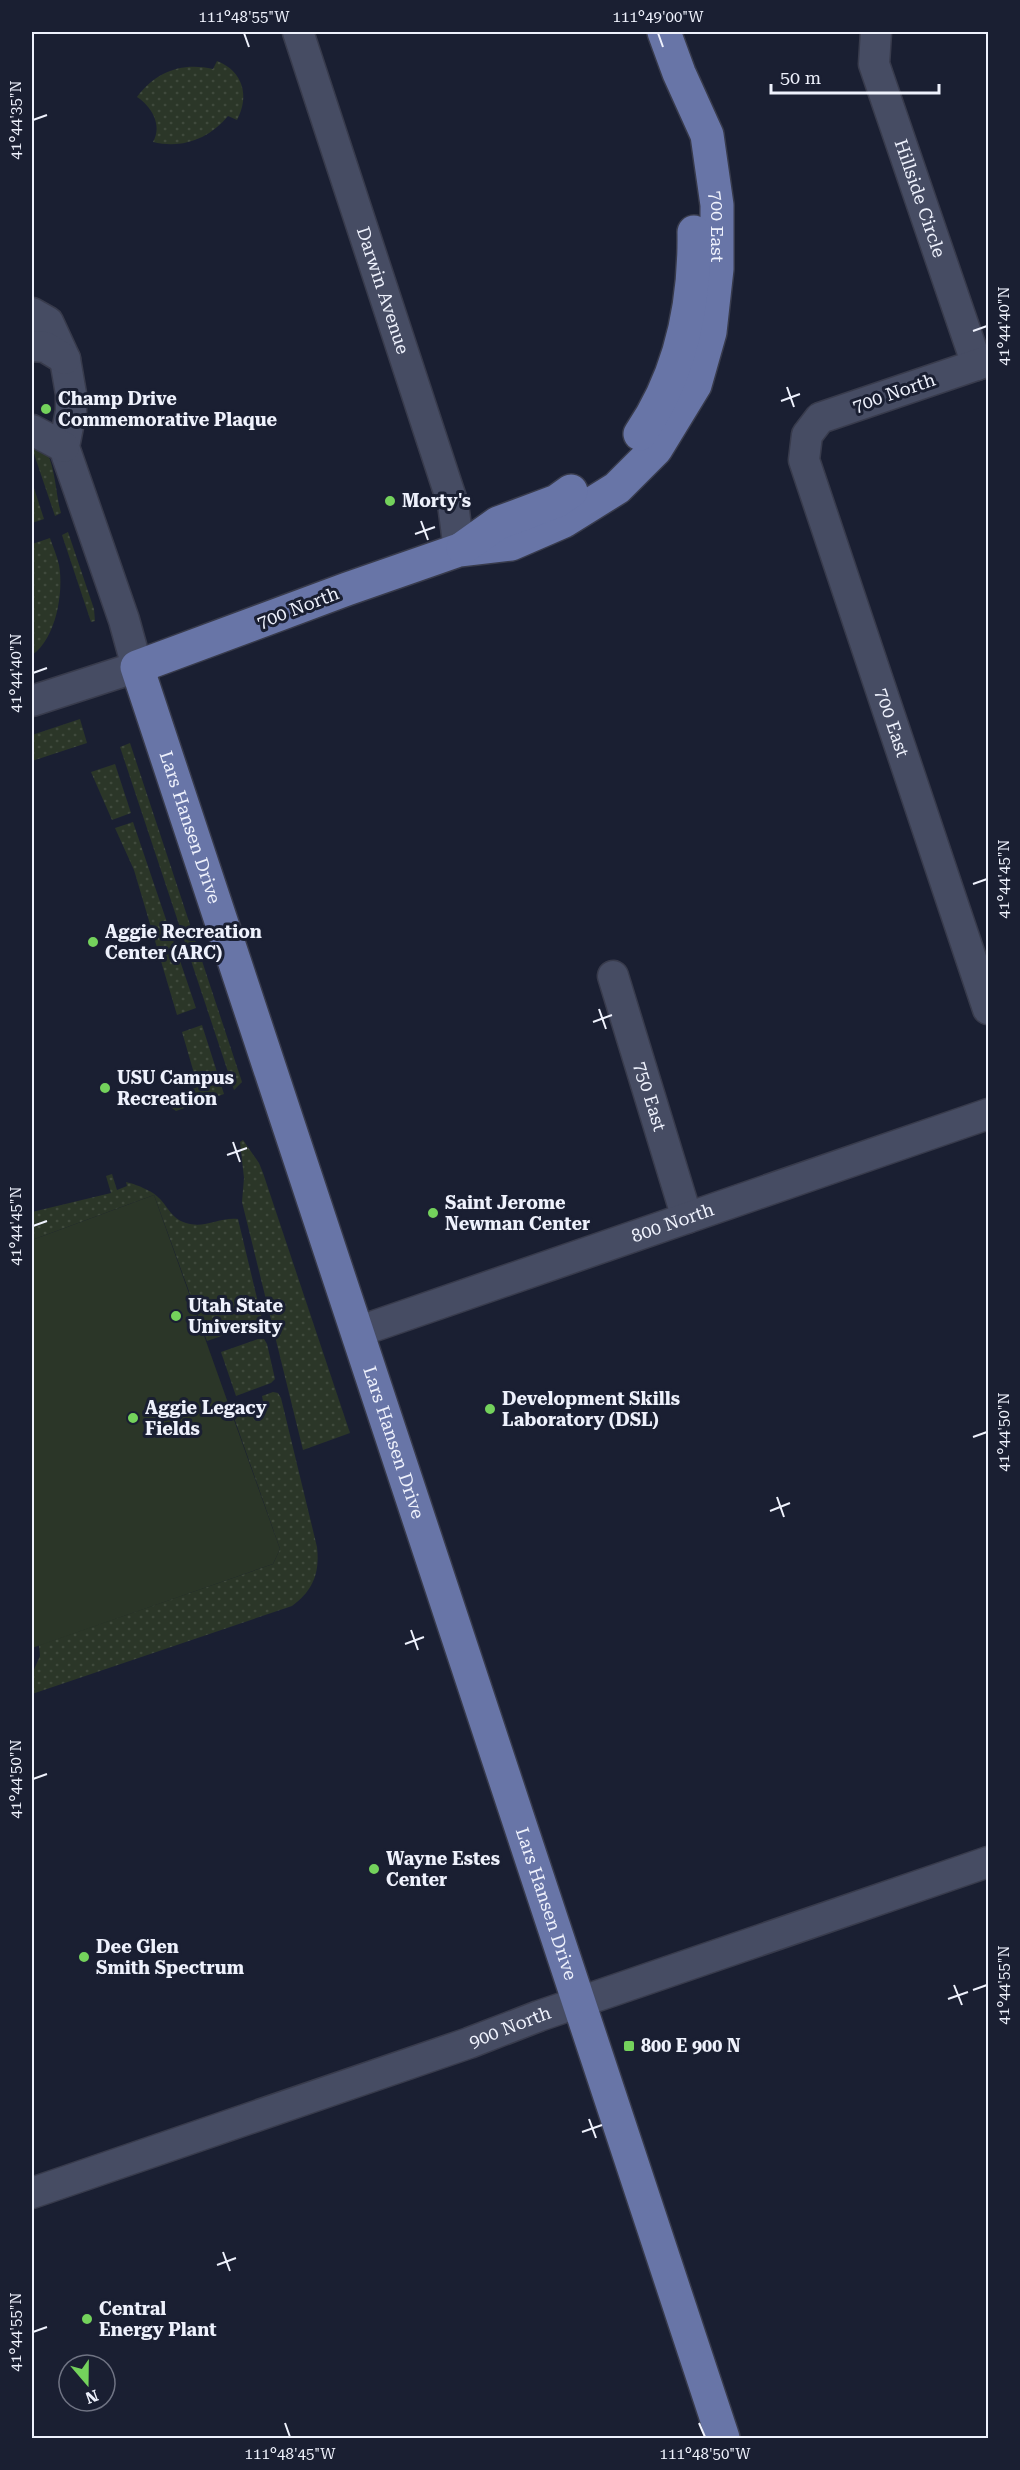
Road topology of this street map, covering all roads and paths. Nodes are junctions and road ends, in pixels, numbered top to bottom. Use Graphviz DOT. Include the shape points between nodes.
graph roads {
  1 [pos="298,32"];
  2 [pos="664,32"];
  3 [pos="876,32"];
  4 [pos="32,313"];
  5 [pos="32,346"];
  6 [pos="64,359"];
  7 [pos="983,363"];
  8 [pos="684,380"];
  9 [pos="32,430"];
  10 [pos="807,435"];
  11 [pos="64,447"];
  12 [pos="459,550"];
  13 [pos="137,667"];
  14 [pos="32,701"];
  15 [pos="612,976"];
  16 [pos="988,1009"];
  17 [pos="988,1114"];
  18 [pos="687,1218"];
  19 [pos="357,1332"];
  20 [pos="988,1862"];
  21 [pos="579,2003"];
  22 [pos="32,2193"];
  23 [pos="723,2439"];
  1 -- 12 [label="street, Darwin Avenue" via="453,504"];
  2 -- 8 [label="main road, 700 East" via="679,73 694,207 695,266 686,326"];
  3 -- 7 [label="street, Hillside Circle" via="874,64"];
  4 -- 6 [label="street" via="48,322"];
  5 -- 6 [label="street" via="45,347"];
  6 -- 11 [label="street" via="71,411"];
  7 -- 10 [label="street, 700 North" via="820,418"];
  8 -- 12 [label="main road, 700 North" via="606,468 556,501 498,523"];
  9 -- 11 [label="street"];
  10 -- 16 [label="street, 700 East" via="804,460"];
  11 -- 13 [label="street, Lars Hansen Drive"];
  12 -- 13 [label="main road, 700 North"];
  13 -- 14 [label="street"];
  13 -- 19 [label="main road, Lars Hansen Drive"];
  15 -- 18 [label="street, 750 East"];
  17 -- 18 [label="street, 800 North"];
  18 -- 19 [label="street, 800 North"];
  19 -- 21 [label="main road, Lars Hansen Drive"];
  20 -- 21 [label="street, 900 North"];
  21 -- 22 [label="street, 900 North"];
  21 -- 23 [label="main road, Lars Hansen Drive"];
}
